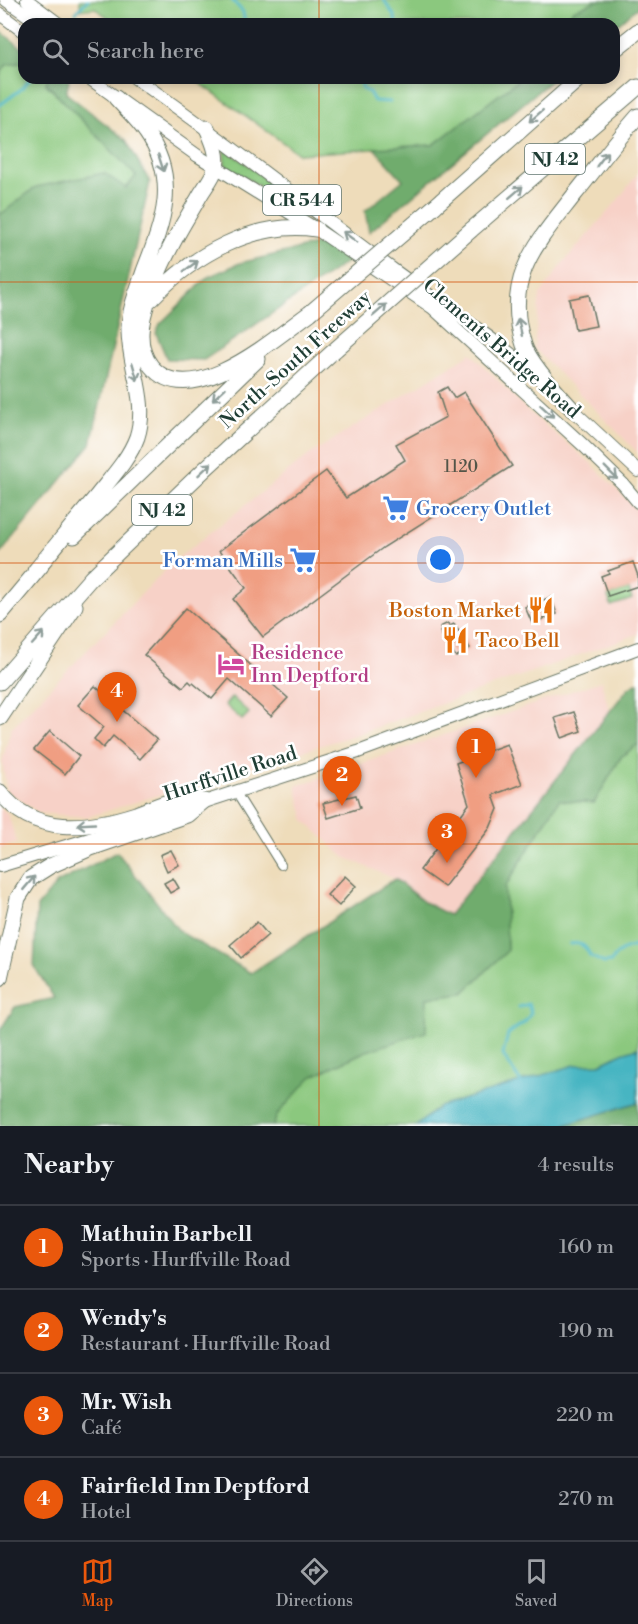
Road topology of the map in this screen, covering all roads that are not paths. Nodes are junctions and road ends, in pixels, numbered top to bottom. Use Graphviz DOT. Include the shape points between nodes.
graph roads {
  1 [pos="6,0"];
  2 [pos="27,0"];
  3 [pos="0,14"];
  4 [pos="32,18"];
  5 [pos="51,18"];
  6 [pos="18,28"];
  7 [pos="638,31"];
  8 [pos="620,45"];
  9 [pos="97,84"];
  10 [pos="144,84"];
  11 [pos="573,84"];
  12 [pos="638,87"];
  13 [pos="116,98"];
  14 [pos="638,116"];
  15 [pos="207,128"];
  16 [pos="216,167"];
  17 [pos="316,229"];
  18 [pos="147,303"];
  19 [pos="310,313"];
  20 [pos="573,410"];
  21 [pos="638,471"];
  22 [pos="638,502"];
  23 [pos="35,571"];
  24 [pos="91,578"];
  25 [pos="0,615"];
  26 [pos="638,648"];
  27 [pos="0,682"];
  28 [pos="0,718"];
  29 [pos="235,791"];
  30 [pos="0,792"];
  31 [pos="204,801"];
  32 [pos="281,865"];
  33 [pos="0,866"];
  34 [pos="0,978"];
  1 -- 4 [label="main road"];
  2 -- 5 [label="main road"];
  3 -- 6 [label="main road"];
  7 -- 8 [label="highway"];
  9 -- 13 [label="main road, Clements Bridge Road / CR 544"];
  10 -- 15 [label="main road, Clements Bridge Road / CR 544"];
  11 -- 19 [label="highway, North-South Freeway / NJ 42, one-way, bridge"];
  24 -- 12 [label="highway, North-South Freeway / NJ 42, one-way, bridge" via="336,349"];
  13 -- 16 [label="main road, Clements Bridge Road / CR 544"];
  13 -- 23 [label="highway, one-way" via="153,144 166,184 158,238 137,292 128,329 140,393 139,424 117,471"];
  20 -- 14 [label="highway, one-way" via="524,347 515,307 527,258 542,234"];
  15 -- 16 [label="highway" via="216,150"];
  20 -- 15 [label="main road, Clements Bridge Road / CR 544, one-way" via="513,354"];
  16 -- 17 [label="main road, Clements Bridge Road / CR 544"];
  16 -- 18 [label="highway" via="180,229"];
  18 -- 17 [label="highway, one-way" via="208,253 237,240 274,228"];
  17 -- 22 [label="main road, Clements Bridge Road / CR 544, one-way" via="440,314 583,445"];
  18 -- 19 [label="highway" via="141,326 146,358 167,378 190,381 222,372"];
  19 -- 23 [label="highway, North-South Freeway / NJ 42, one-way" via="248,367"];
  20 -- 21 [label="main road, Clements Bridge Road / CR 544"];
  23 -- 25 [label="highway, North-South Freeway / NJ 42"];
  27 -- 24 [label="highway, North-South Freeway / NJ 42, one-way"];
  24 -- 28 [label="highway" via="68,619"];
  26 -- 29 [label="main road, Hurffville Road" via="388,741"];
  29 -- 31 [label="main road, Hurffville Road"];
  29 -- 32 [label="street"];
  31 -- 30 [label="highway, one-way" via="182,799 102,823 56,825 32,820"];
  31 -- 33 [label="main road, Hurffville Road"];
  34 -- 31 [label="highway, one-way" via="18,898 31,878 91,848 187,815"];
}
